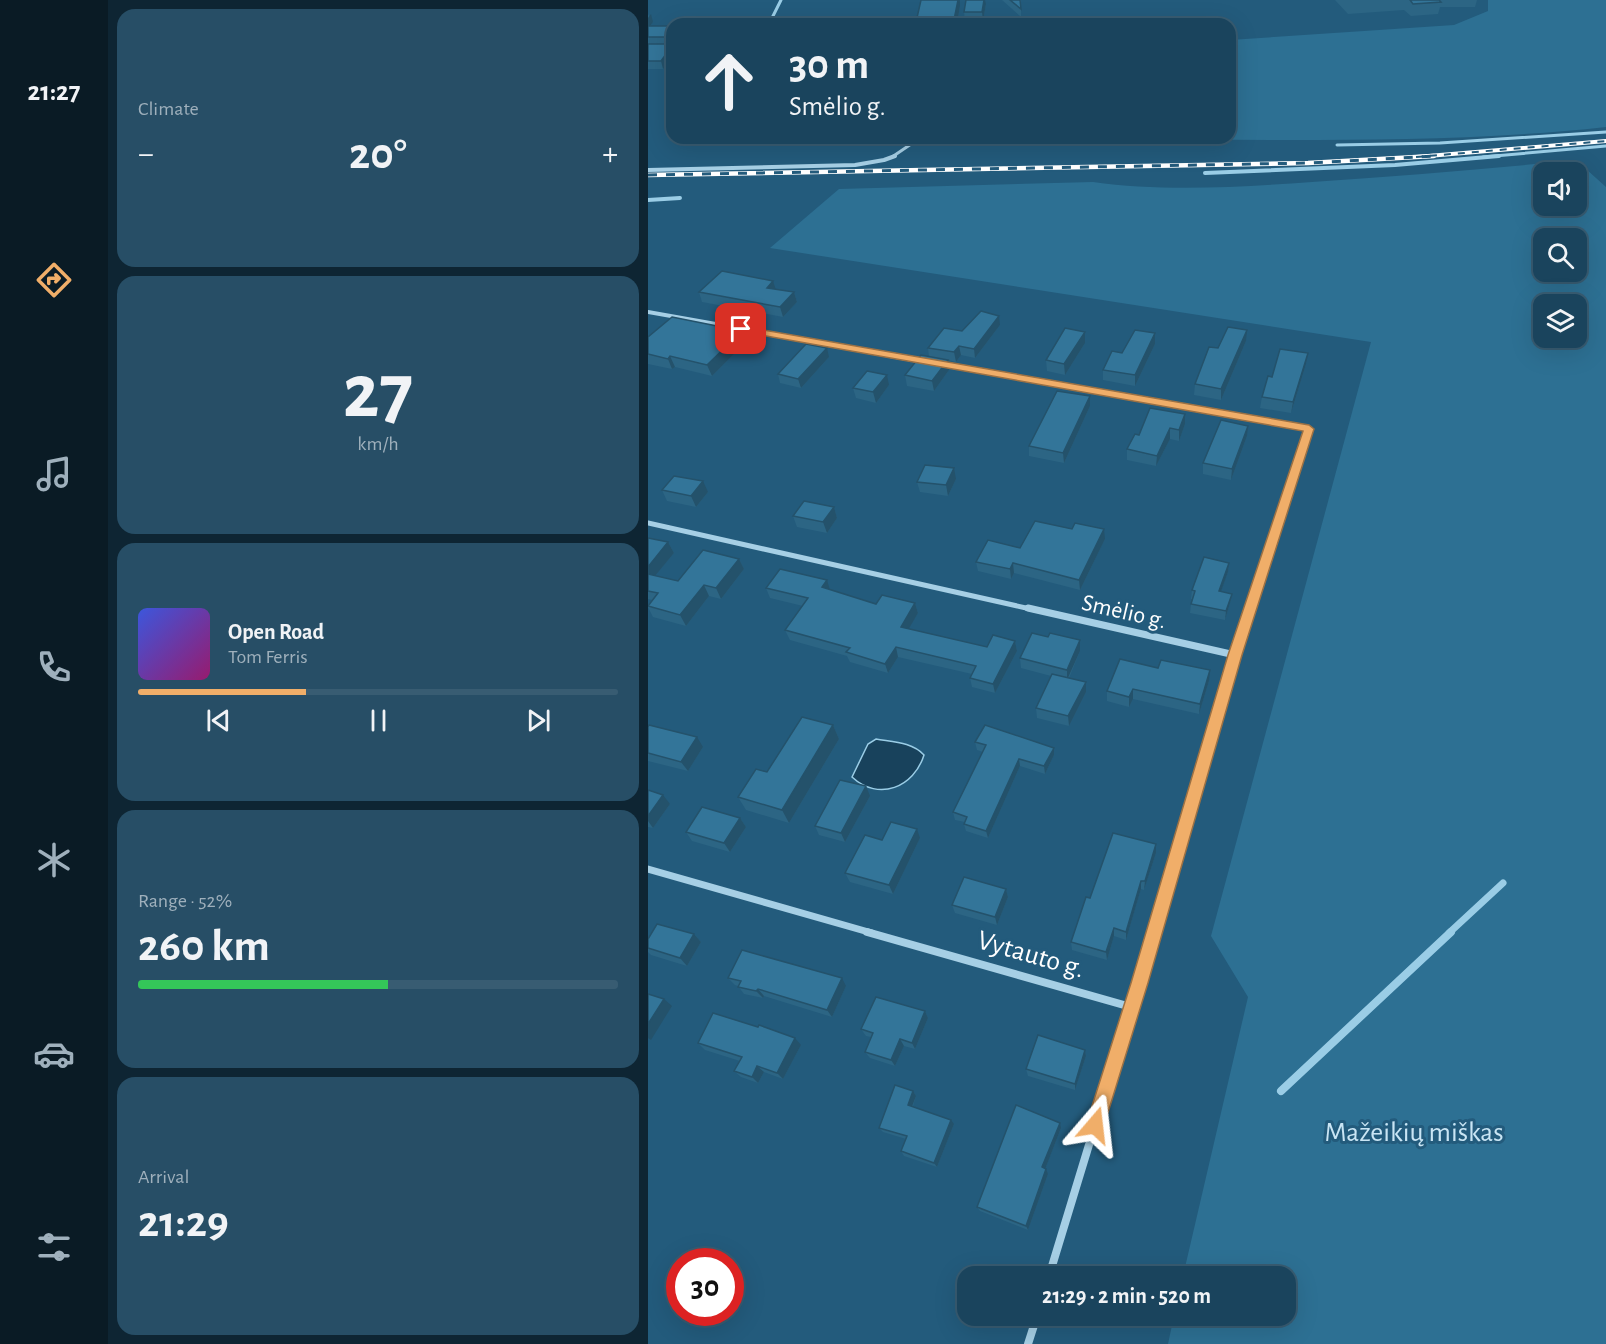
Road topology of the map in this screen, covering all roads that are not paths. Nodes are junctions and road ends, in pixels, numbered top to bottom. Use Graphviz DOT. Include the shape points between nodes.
graph roads {
  1 [pos="913,144"];
  2 [pos="648,170"];
  3 [pos="648,312"];
  4 [pos="648,524"];
  5 [pos="1235,655"];
  6 [pos="648,869"];
  7 [pos="1131,1007"];
  8 [pos="1052,1266"];
  9 [pos="1034,1326"];
  10 [pos="1028,1344"];
  1 -- 2 [label="street" via="901,154 874,163"];
  3 -- 5 [label="street" via="1309,429"];
  4 -- 5 [label="street, Smėlio g."];
  5 -- 7 [label="street"];
  6 -- 7 [label="street, Vytauto g."];
  7 -- 8 [label="street"];
  9 -- 10 [label="street"];
}
